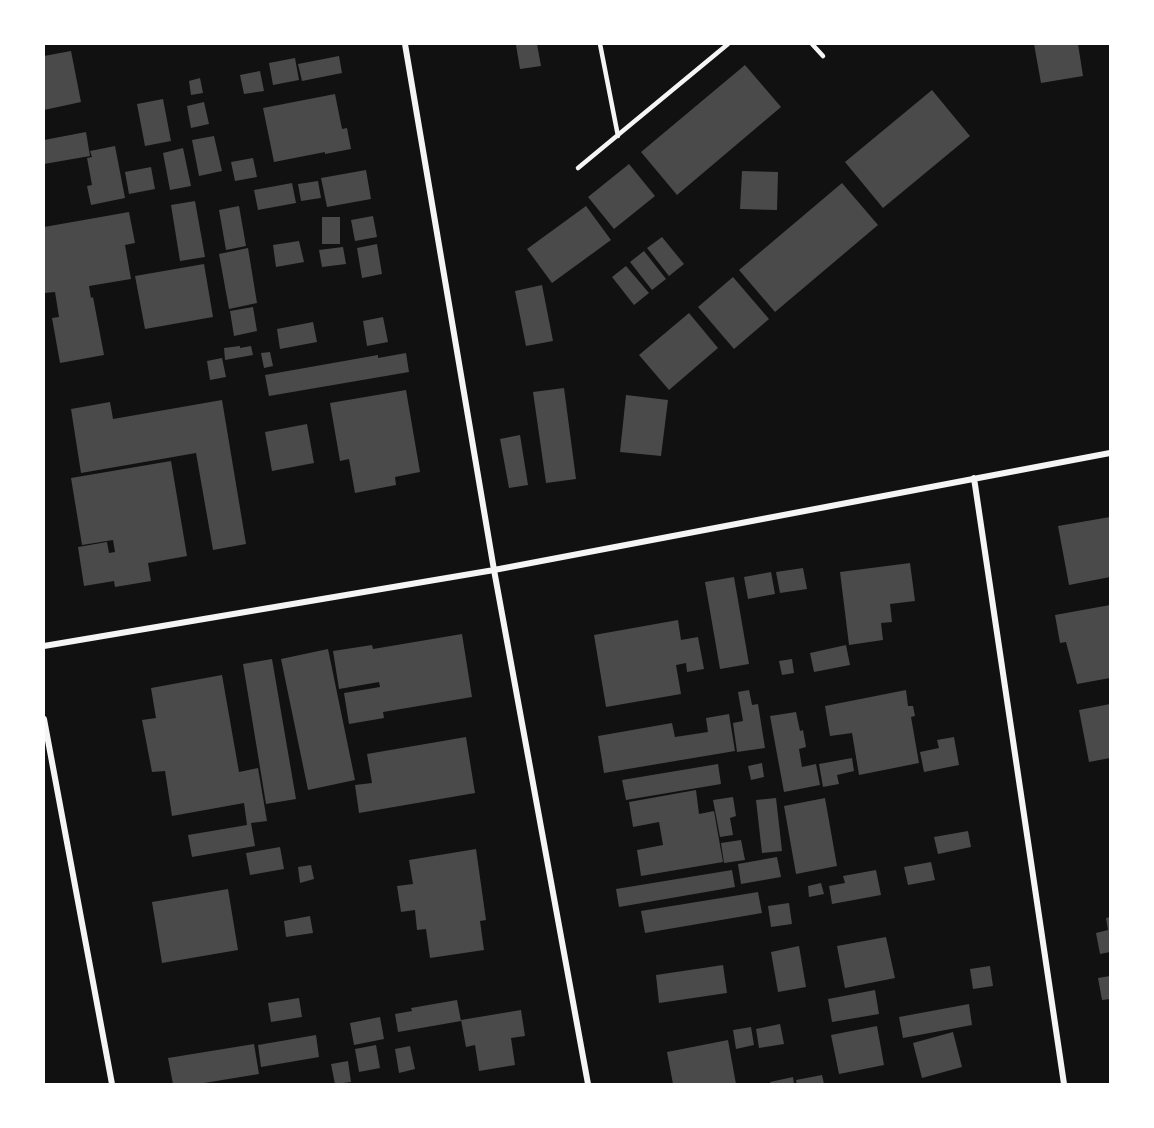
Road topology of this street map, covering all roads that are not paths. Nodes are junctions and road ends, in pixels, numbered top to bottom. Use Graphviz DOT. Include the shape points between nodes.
graph roads {
  1 [pos="405,44"];
  2 [pos="600,44"];
  3 [pos="728,44"];
  4 [pos="812,44"];
  5 [pos="823,56"];
  6 [pos="618,136"];
  7 [pos="578,168"];
  8 [pos="1110,453"];
  9 [pos="974,478"];
  10 [pos="494,570"];
  11 [pos="44,646"];
  12 [pos="44,718"];
  13 [pos="112,1084"];
  14 [pos="588,1084"];
  15 [pos="1064,1084"];
  1 -- 10 [label="street"];
  2 -- 6 [label="lane"];
  3 -- 6 [label="lane"];
  4 -- 5 [label="lane"];
  6 -- 7 [label="lane"];
  8 -- 9 [label="street"];
  9 -- 10 [label="street"];
  9 -- 15 [label="street"];
  10 -- 11 [label="street"];
  10 -- 14 [label="street"];
  12 -- 13 [label="street"];
}
